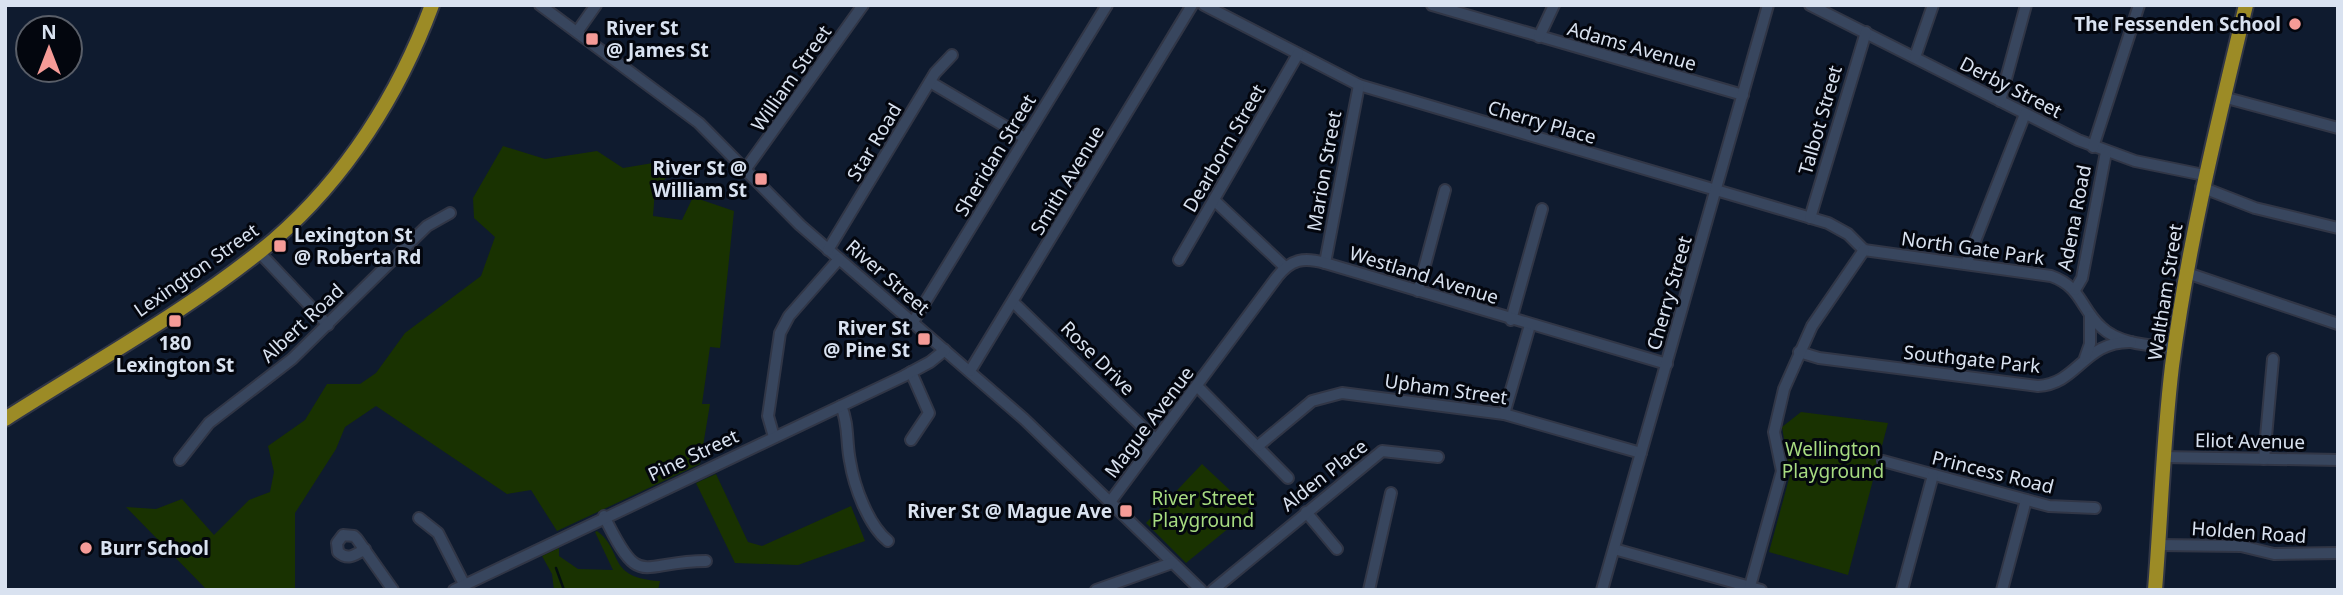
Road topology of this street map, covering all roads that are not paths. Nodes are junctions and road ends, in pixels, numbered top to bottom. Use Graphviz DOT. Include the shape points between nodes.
graph roads {
  1 [pos="432,5"];
  2 [pos="540,5"];
  3 [pos="596,5"];
  4 [pos="863,5"];
  5 [pos="1107,5"];
  6 [pos="1192,5"];
  7 [pos="1204,5"];
  8 [pos="1432,5"];
  9 [pos="1554,5"];
  10 [pos="1769,5"];
  11 [pos="1811,5"];
  12 [pos="1933,5"];
  13 [pos="2026,5"];
  14 [pos="2139,5"];
  15 [pos="2243,6"];
  16 [pos="1447,7"];
  17 [pos="577,32"];
  18 [pos="1866,32"];
  19 [pos="1539,37"];
  20 [pos="1298,54"];
  21 [pos="952,55"];
  22 [pos="1915,57"];
  23 [pos="930,82"];
  24 [pos="1359,85"];
  25 [pos="1743,95"];
  26 [pos="2223,97"];
  27 [pos="2000,101"];
  28 [pos="2025,114"];
  29 [pos="2338,128"];
  30 [pos="1025,138"];
  31 [pos="2093,147"];
  32 [pos="2106,152"];
  33 [pos="745,170"];
  34 [pos="2203,181"];
  35 [pos="1445,190"];
  36 [pos="1716,191"];
  37 [pos="1215,201"];
  38 [pos="1542,209"];
  39 [pos="450,213"];
  40 [pos="1810,218"];
  41 [pos="2338,229"];
  42 [pos="828,250"];
  43 [pos="1864,250"];
  44 [pos="259,252"];
  45 [pos="839,259"];
  46 [pos="1179,260"];
  47 [pos="1325,263"];
  48 [pos="1966,264"];
  49 [pos="1285,267"];
  50 [pos="2187,273"];
  51 [pos="2075,290"];
  52 [pos="1418,291"];
  53 [pos="1014,303"];
  54 [pos="2090,313"];
  55 [pos="1511,320"];
  56 [pos="913,322"];
  57 [pos="2338,324"];
  58 [pos="328,325"];
  59 [pos="1530,325"];
  60 [pos="2131,342"];
  61 [pos="2175,348"];
  62 [pos="945,349"];
  63 [pos="1799,352"];
  64 [pos="2085,358"];
  65 [pos="2273,359"];
  66 [pos="1667,364"];
  67 [pos="970,371"];
  68 [pos="911,372"];
  69 [pos="1197,386"];
  70 [pos="841,406"];
  71 [pos="1504,414"];
  72 [pos="5,419"];
  73 [pos="774,437"];
  74 [pos="911,440"];
  75 [pos="1156,440"];
  76 [pos="1258,446"];
  77 [pos="1641,453"];
  78 [pos="1438,457"];
  79 [pos="2162,457"];
  80 [pos="2264,459"];
  81 [pos="180,460"];
  82 [pos="2338,460"];
  83 [pos="1882,461"];
  84 [pos="1933,475"];
  85 [pos="1288,478"];
  86 [pos="1391,493"];
  87 [pos="2026,500"];
  88 [pos="1110,502"];
  89 [pos="2095,508"];
  90 [pos="1306,512"];
  91 [pos="604,516"];
  92 [pos="419,518"];
  93 [pos="888,541"];
  94 [pos="2157,545"];
  95 [pos="365,549"];
  96 [pos="1337,549"];
  97 [pos="1614,549"];
  98 [pos="2338,553"];
  99 [pos="706,561"];
  100 [pos="1172,563"];
  101 [pos="459,587"];
  102 [pos="1753,589"];
  103 [pos="393,590"];
  104 [pos="1096,590"];
  105 [pos="1201,590"];
  106 [pos="1213,590"];
  107 [pos="1369,590"];
  108 [pos="1602,590"];
  109 [pos="1902,590"];
  110 [pos="2002,590"];
  111 [pos="2155,590"];
  1 -- 44 [label="main road, Lexington Street" via="400,79 357,148 314,200"];
  2 -- 17 [label="street, River Street"];
  3 -- 17 [label="street"];
  4 -- 33 [label="street, William Street"];
  5 -- 30 [label="street, Sheridan Street"];
  6 -- 53 [label="street, Smith Avenue"];
  7 -- 20 [label="street, Cherry Place"];
  8 -- 16 [label="street, Adams Avenue"];
  9 -- 19 [label="street"];
  10 -- 25 [label="street, Cherry Street"];
  11 -- 18 [label="street, Derby Street"];
  12 -- 22 [label="street"];
  13 -- 27 [label="street"];
  14 -- 31 [label="street, Adena Road"];
  15 -- 26 [label="main road, Waltham Street"];
  16 -- 19 [label="street, Adams Avenue"];
  17 -- 33 [label="street, River Street" via="690,114"];
  18 -- 22 [label="street, Derby Street"];
  18 -- 40 [label="street, Talbot Street"];
  19 -- 25 [label="street, Adams Avenue"];
  20 -- 24 [label="street, Cherry Place"];
  20 -- 37 [label="street, Dearborn Street"];
  21 -- 23 [label="street, Star Road"];
  22 -- 27 [label="street, Derby Street"];
  23 -- 30 [label="street"];
  23 -- 42 [label="street, Star Road"];
  24 -- 36 [label="street, Cherry Place"];
  24 -- 47 [label="street, Marion Street"];
  25 -- 36 [label="street, Cherry Street"];
  26 -- 29 [label="street"];
  26 -- 34 [label="main road, Waltham Street"];
  27 -- 28 [label="street, Derby Street"];
  28 -- 31 [label="street, Derby Street"];
  28 -- 48 [label="street"];
  30 -- 56 [label="street, Sheridan Street"];
  31 -- 32 [label="street, Derby Street"];
  32 -- 34 [label="street, Derby Street"];
  32 -- 51 [label="street, Adena Road" via="2082,278"];
  33 -- 42 [label="street, River Street"];
  34 -- 41 [label="street, Derby Street" via="2266,211"];
  34 -- 50 [label="main road, Waltham Street"];
  35 -- 52 [label="street"];
  36 -- 40 [label="street, Cherry Place"];
  36 -- 66 [label="street, Cherry Street"];
  37 -- 46 [label="street, Dearborn Street"];
  37 -- 49 [label="street"];
  38 -- 55 [label="street"];
  39 -- 58 [label="street, Albert Road" via="426,226"];
  40 -- 43 [label="street, Cherry Place" via="1843,230"];
  42 -- 45 [label="street, River Street"];
  43 -- 48 [label="street, North Gate Park"];
  43 -- 63 [label="street" via="1826,303"];
  44 -- 58 [label="street"];
  44 -- 72 [label="main road, Lexington Street"];
  45 -- 56 [label="street, River Street"];
  45 -- 73 [label="street" via="789,316 780,333 768,411"];
  47 -- 49 [label="street, Westland Avenue" via="1302,259"];
  47 -- 52 [label="street, Westland Avenue"];
  48 -- 51 [label="street, North Gate Park" via="2047,275"];
  49 -- 69 [label="street, Mague Avenue"];
  50 -- 57 [label="street"];
  50 -- 61 [label="main road, Waltham Street"];
  51 -- 54 [label="street"];
  52 -- 55 [label="street, Westland Avenue"];
  53 -- 67 [label="street, Smith Avenue"];
  53 -- 75 [label="street, Rose Drive"];
  54 -- 60 [label="street" via="2108,333"];
  54 -- 64 [label="street"];
  55 -- 59 [label="street, Westland Avenue"];
  56 -- 62 [label="street, River Street"];
  58 -- 81 [label="street, Albert Road" via="284,366 215,418"];
  59 -- 66 [label="street, Westland Avenue"];
  59 -- 71 [label="street"];
  60 -- 61 [label="street"];
  60 -- 64 [label="street, Southgate Park" via="2105,346"];
  61 -- 79 [label="main road, Waltham Street"];
  62 -- 67 [label="street, River Street"];
  62 -- 68 [label="street, Pine Street"];
  63 -- 64 [label="street, Southgate Park" via="2031,386 2059,380"];
  63 -- 102 [label="street" via="1775,419 1774,440 1782,471"];
  65 -- 80 [label="street"];
  66 -- 77 [label="street, Cherry Street"];
  67 -- 88 [label="street, River Street"];
  68 -- 70 [label="street, Pine Street"];
  68 -- 74 [label="street" via="929,414"];
  69 -- 75 [label="street, Mague Avenue"];
  69 -- 76 [label="street"];
  70 -- 73 [label="street, Pine Street"];
  70 -- 93 [label="street" via="852,468 873,524"];
  71 -- 76 [label="street, Upham Street" via="1333,394 1312,401"];
  71 -- 77 [label="street, Upham Street"];
  73 -- 91 [label="street, Pine Street"];
  75 -- 88 [label="street, Mague Avenue"];
  76 -- 85 [label="street"];
  77 -- 97 [label="street, Cherry Street"];
  78 -- 90 [label="street, Alden Place" via="1382,451"];
  79 -- 80 [label="street, Eliot Avenue"];
  79 -- 94 [label="main road, Waltham Street"];
  80 -- 82 [label="street, Eliot Avenue"];
  83 -- 84 [label="street, Princess Road"];
  84 -- 87 [label="street, Princess Road"];
  84 -- 109 [label="street"];
  86 -- 107 [label="street"];
  87 -- 89 [label="street, Princess Road"];
  87 -- 110 [label="street"];
  88 -- 100 [label="street, River Street"];
  90 -- 96 [label="street"];
  90 -- 106 [label="street, Alden Place"];
  91 -- 99 [label="street" via="621,550 638,566 655,569"];
  91 -- 101 [label="street, Pine Street"];
  92 -- 101 [label="street" via="438,533"];
  94 -- 98 [label="street, Holden Road" via="2241,546 2274,554"];
  94 -- 111 [label="main road, Waltham Street"];
  95 -- 95 [label="street" via="351,534 337,543 338,552 348,557"];
  95 -- 103 [label="street"];
  97 -- 102 [label="street"];
  97 -- 108 [label="street, Cherry Street"];
  100 -- 104 [label="street"];
  100 -- 105 [label="street, River Street"];
}
